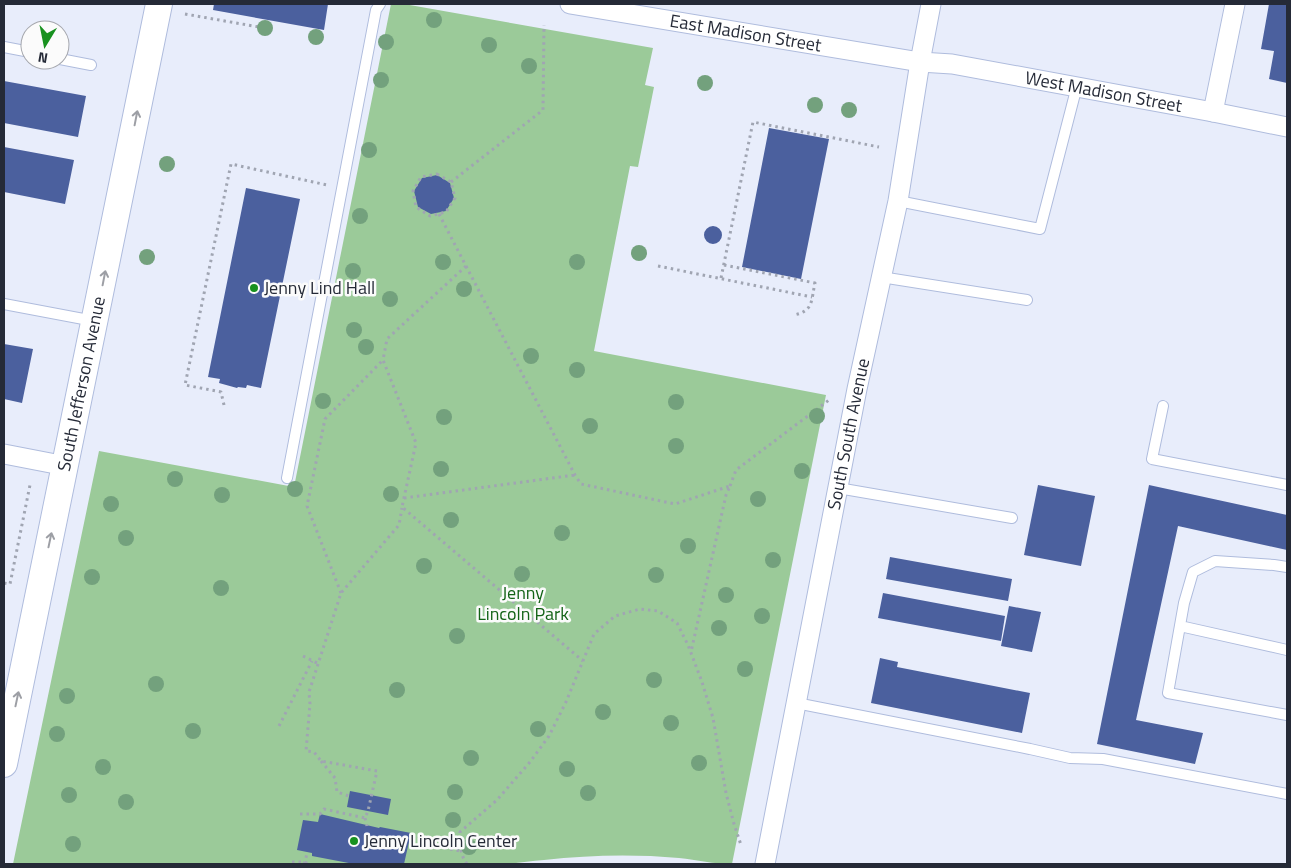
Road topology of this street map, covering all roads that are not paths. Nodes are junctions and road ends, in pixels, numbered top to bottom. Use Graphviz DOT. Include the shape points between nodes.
graph roads {
  1 [pos="159,4"];
  2 [pos="380,4"];
  3 [pos="570,4"];
  4 [pos="931,4"];
  5 [pos="1235,4"];
  6 [pos="621,8"];
  7 [pos="4,47"];
  8 [pos="20,50"];
  9 [pos="70,61"];
  10 [pos="920,62"];
  11 [pos="91,65"];
  12 [pos="1076,86"];
  13 [pos="1213,112"];
  14 [pos="1287,126"];
  15 [pos="898,201"];
  16 [pos="881,277"];
  17 [pos="1027,300"];
  18 [pos="4,304"];
  19 [pos="95,321"];
  20 [pos="1163,406"];
  21 [pos="4,454"];
  22 [pos="66,466"];
  23 [pos="287,478"];
  24 [pos="1287,485"];
  25 [pos="838,488"];
  26 [pos="1012,518"];
  27 [pos="1287,567"];
  28 [pos="1180,626"];
  29 [pos="1287,650"];
  30 [pos="796,703"];
  31 [pos="1287,715"];
  32 [pos="4,764"];
  33 [pos="1287,794"];
  34 [pos="765,864"];
  19 -- 1 [label="main road, South Jefferson Avenue, one-way"];
  2 -- 23 [label="lane" via="376,10"];
  3 -- 6 [label="street, East Madison Street"];
  4 -- 10 [label="street, South South Avenue"];
  5 -- 13 [label="street"];
  6 -- 10 [label="street, East Madison Street"];
  7 -- 8 [label="lane"];
  9 -- 11 [label="lane"];
  10 -- 12 [label="street, West Madison Street" via="952,64"];
  10 -- 15 [label="street, South South Avenue"];
  12 -- 13 [label="street, West Madison Street"];
  12 -- 15 [label="lane" via="1040,229"];
  13 -- 14 [label="street, West Madison Street"];
  15 -- 16 [label="street, South South Avenue"];
  16 -- 17 [label="lane"];
  16 -- 25 [label="street, South South Avenue"];
  18 -- 19 [label="lane"];
  19 -- 22 [label="main road, South Jefferson Avenue"];
  20 -- 24 [label="lane" via="1152,459"];
  21 -- 22 [label="street"];
  32 -- 22 [label="main road, South Jefferson Avenue, one-way"];
  25 -- 26 [label="lane"];
  25 -- 30 [label="street, South South Avenue"];
  27 -- 28 [label="lane" via="1215,560 1193,572"];
  28 -- 29 [label="lane"];
  28 -- 31 [label="lane" via="1168,693"];
  30 -- 33 [label="lane" via="1070,758 1102,760"];
  30 -- 34 [label="street, South South Avenue"];
}
